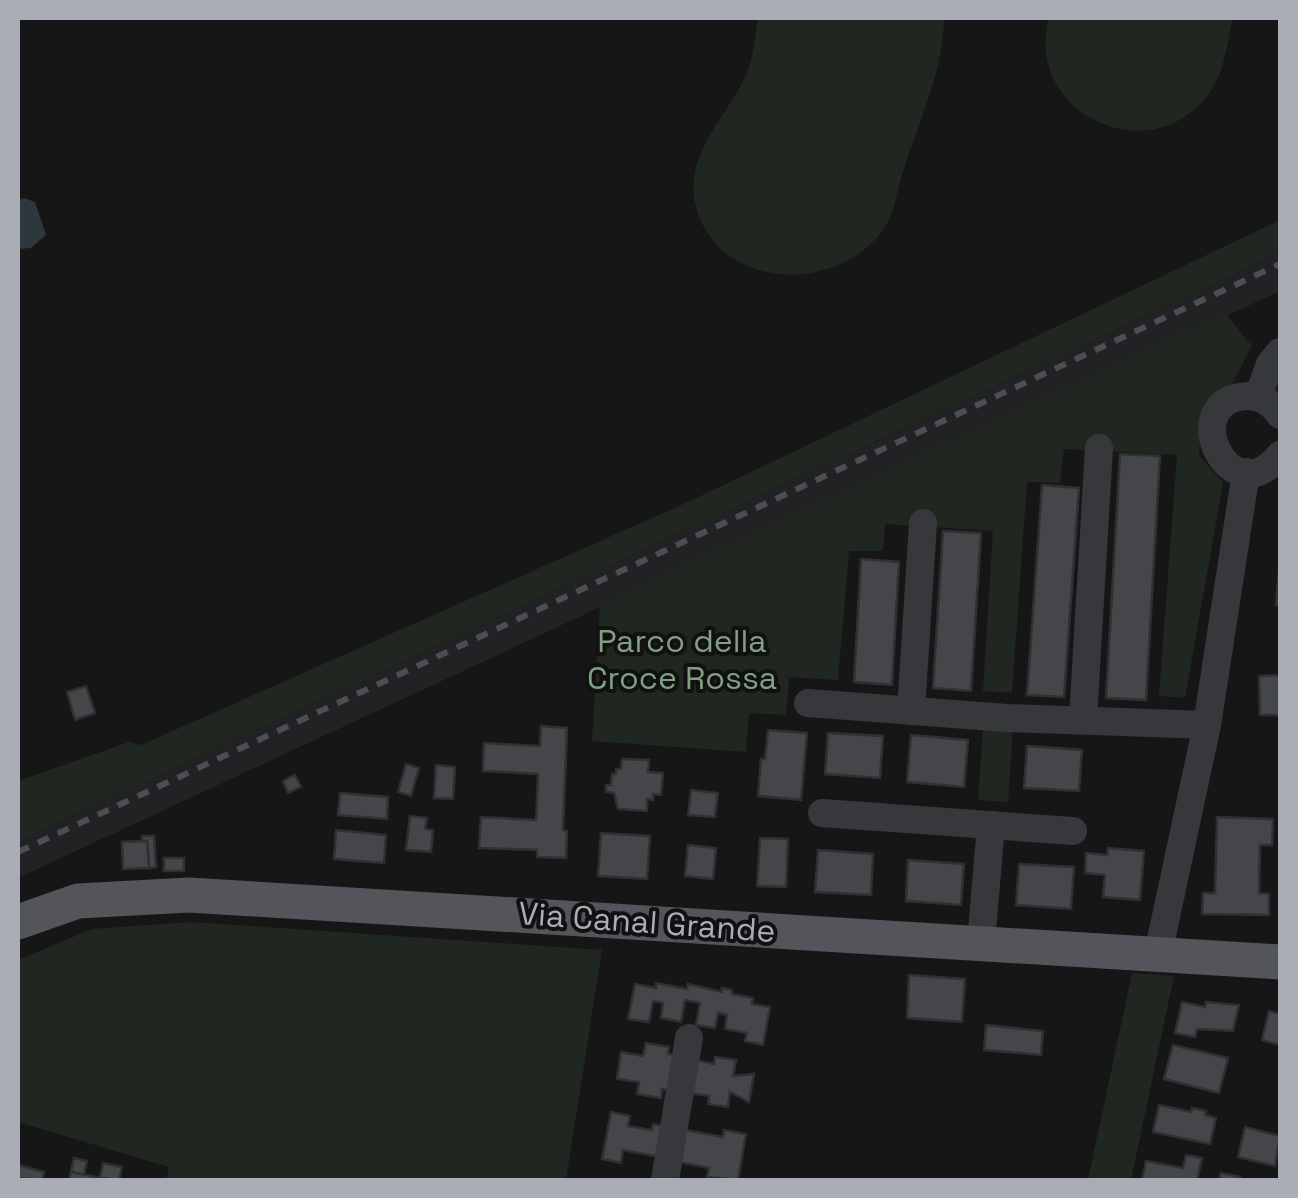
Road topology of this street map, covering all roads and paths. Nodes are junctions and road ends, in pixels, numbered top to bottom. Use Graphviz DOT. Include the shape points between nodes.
graph roads {
  1 [pos="1280,352"];
  2 [pos="1269,406"];
  3 [pos="1099,448"];
  4 [pos="1280,455"];
  5 [pos="1246,472"];
  6 [pos="923,523"];
  7 [pos="808,703"];
  8 [pos="911,711"];
  9 [pos="1083,720"];
  10 [pos="1208,725"];
  11 [pos="822,813"];
  12 [pos="991,825"];
  13 [pos="1073,831"];
  14 [pos="18,922"];
  15 [pos="981,943"];
  16 [pos="1158,954"];
  17 [pos="1280,962"];
  18 [pos="688,1038"];
  19 [pos="665,1180"];
  1 -- 2 [label="street" via="1270,364"];
  2 -- 5 [label="street" via="1235,399 1212,424 1218,456"];
  3 -- 9 [label="street"];
  4 -- 5 [label="street" via="1266,468"];
  5 -- 10 [label="street"];
  6 -- 8 [label="street"];
  7 -- 8 [label="street"];
  8 -- 9 [label="street"];
  9 -- 10 [label="street"];
  10 -- 16 [label="street"];
  11 -- 12 [label="street"];
  12 -- 13 [label="street"];
  12 -- 15 [label="street"];
  14 -- 15 [label="main road, Via Canal Grande" via="78,901 189,896"];
  15 -- 16 [label="main road, Via Canal Grande"];
  16 -- 17 [label="main road, Via Canal Grande"];
  18 -- 19 [label="street"];
}
